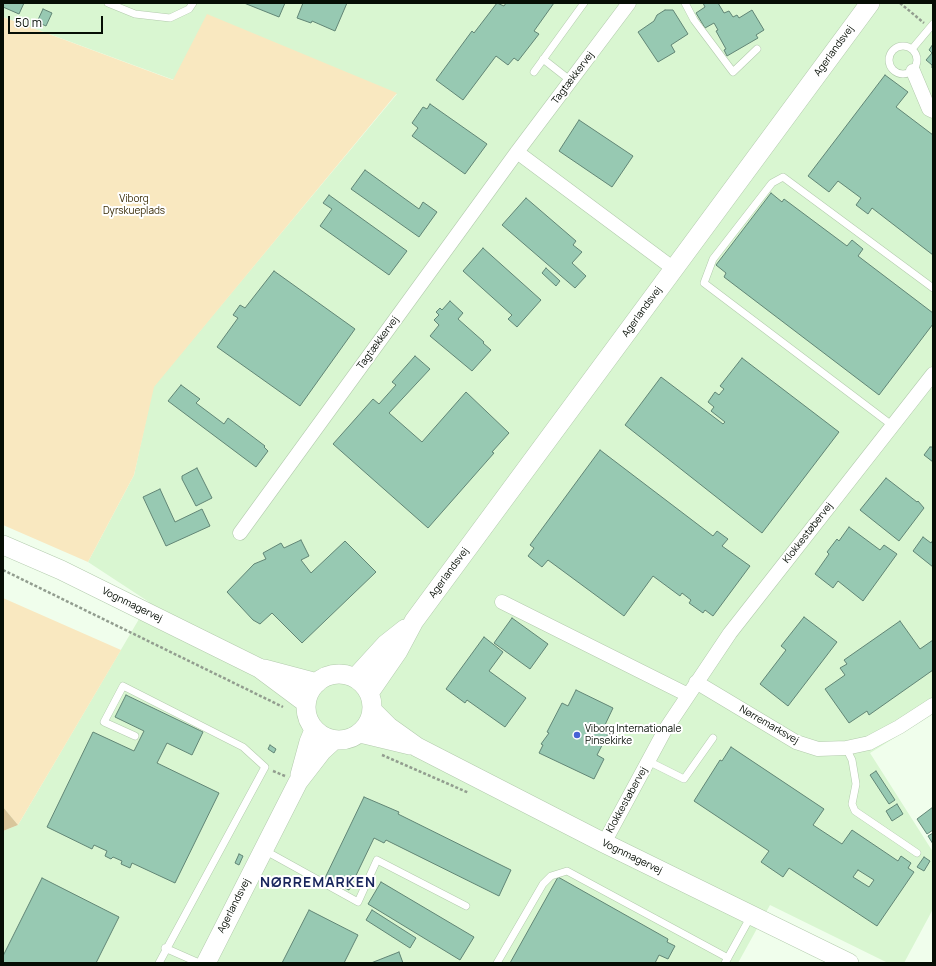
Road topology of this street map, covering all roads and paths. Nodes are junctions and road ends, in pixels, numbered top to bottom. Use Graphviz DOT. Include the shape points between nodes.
graph roads {
  1 [pos="108,3"];
  2 [pos="193,3"];
  3 [pos="584,3"];
  4 [pos="629,3"];
  5 [pos="685,3"];
  6 [pos="870,3"];
  7 [pos="900,3"];
  8 [pos="932,26"];
  9 [pos="757,49"];
  10 [pos="912,49"];
  11 [pos="543,59"];
  12 [pos="913,71"];
  13 [pos="534,72"];
  14 [pos="571,81"];
  15 [pos="933,111"];
  16 [pos="516,152"];
  17 [pos="674,269"];
  18 [pos="933,288"];
  19 [pos="933,374"];
  20 [pos="893,426"];
  21 [pos="240,533"];
  22 [pos="3,546"];
  23 [pos="3,570"];
  24 [pos="502,602"];
  25 [pos="414,621"];
  26 [pos="259,668"];
  27 [pos="355,678"];
  28 [pos="696,682"];
  29 [pos="317,683"];
  30 [pos="688,695"];
  31 [pos="371,702"];
  32 [pos="306,703"];
  33 [pos="933,706"];
  34 [pos="287,708"];
  35 [pos="314,730"];
  36 [pos="360,733"];
  37 [pos="135,736"];
  38 [pos="713,738"];
  39 [pos="334,740"];
  40 [pos="417,746"];
  41 [pos="846,748"];
  42 [pos="648,761"];
  43 [pos="265,767"];
  44 [pos="298,782"];
  45 [pos="604,843"];
  46 [pos="263,849"];
  47 [pos="917,853"];
  48 [pos="466,906"];
  49 [pos="752,916"];
  50 [pos="166,948"];
  51 [pos="726,960"];
  52 [pos="159,963"];
  53 [pos="200,963"];
  54 [pos="206,963"];
  55 [pos="496,963"];
  56 [pos="849,963"];
  1 -- 2 [label="lane" via="135,14 170,18 190,9"];
  3 -- 11 [label="lane"];
  4 -- 14 [label="street, Tagtækkervej"];
  5 -- 9 [label="lane" via="694,20 733,72"];
  6 -- 17 [label="street, Agerlandsvej"];
  7 -- 8 [label="path"];
  8 -- 10 [label="lane"];
  10 -- 12 [label="lane" via="918,62"];
  10 -- 12 [label="lane" via="904,46 895,48 889,56 889,61 895,72 904,75"];
  11 -- 13 [label="lane"];
  11 -- 14 [label="lane"];
  12 -- 15 [label="street" via="929,109"];
  14 -- 16 [label="street, Tagtækkervej"];
  16 -- 17 [label="street"];
  16 -- 21 [label="street, Tagtækkervej"];
  17 -- 25 [label="street, Agerlandsvej"];
  18 -- 20 [label="lane" via="782,178 772,183 713,258 704,283"];
  19 -- 20 [label="street, Klokkestøbervej"];
  20 -- 28 [label="street, Klokkestøbervej" via="730,633"];
  22 -- 26 [label="street, Vognmagervej" via="61,570"];
  23 -- 34 [label="path"];
  24 -- 30 [label="street"];
  25 -- 27 [label="street, Agerlandsvej" via="386,644"];
  25 -- 31 [label="street, Agerlandsvej"];
  26 -- 29 [label="street, Vognmagervej"];
  26 -- 32 [label="street, Vognmagervej"];
  27 -- 29 [label="street" via="345,674 334,674"];
  27 -- 31 [label="street" via="363,684"];
  28 -- 30 [label="street, Klokkestøbervej"];
  28 -- 41 [label="street, Nørremarksvej" via="796,742 818,749"];
  29 -- 32 [label="street"];
  30 -- 42 [label="street, Klokkestøbervej"];
  31 -- 36 [label="street" via="366,727"];
  31 -- 40 [label="street, Vognmagervej" via="389,726"];
  32 -- 35 [label="street" via="308,719"];
  33 -- 41 [label="street, Nørremarksvej" via="869,743"];
  35 -- 39 [label="street" via="323,737"];
  35 -- 44 [label="street, Agerlandsvej" via="308,742"];
  36 -- 39 [label="street" via="343,740"];
  36 -- 40 [label="street, Vognmagervej"];
  37 -- 43 [label="lane" via="104,722 123,686 243,747"];
  38 -- 42 [label="lane" via="684,779"];
  39 -- 44 [label="street, Agerlandsvej"];
  40 -- 45 [label="street, Vognmagervej"];
  41 -- 47 [label="lane" via="852,760 856,784 852,804 855,812"];
  42 -- 45 [label="street, Klokkestøbervej"];
  43 -- 44 [label="path"];
  43 -- 50 [label="lane"];
  44 -- 46 [label="street, Agerlandsvej"];
  45 -- 49 [label="street, Vognmagervej"];
  46 -- 48 [label="lane" via="358,902 377,860"];
  46 -- 54 [label="street, Agerlandsvej"];
  49 -- 51 [label="lane"];
  49 -- 56 [label="street, Vognmagervej"];
  50 -- 52 [label="lane"];
  50 -- 53 [label="lane"];
  51 -- 55 [label="lane" via="567,871 551,876 543,884"];
}
